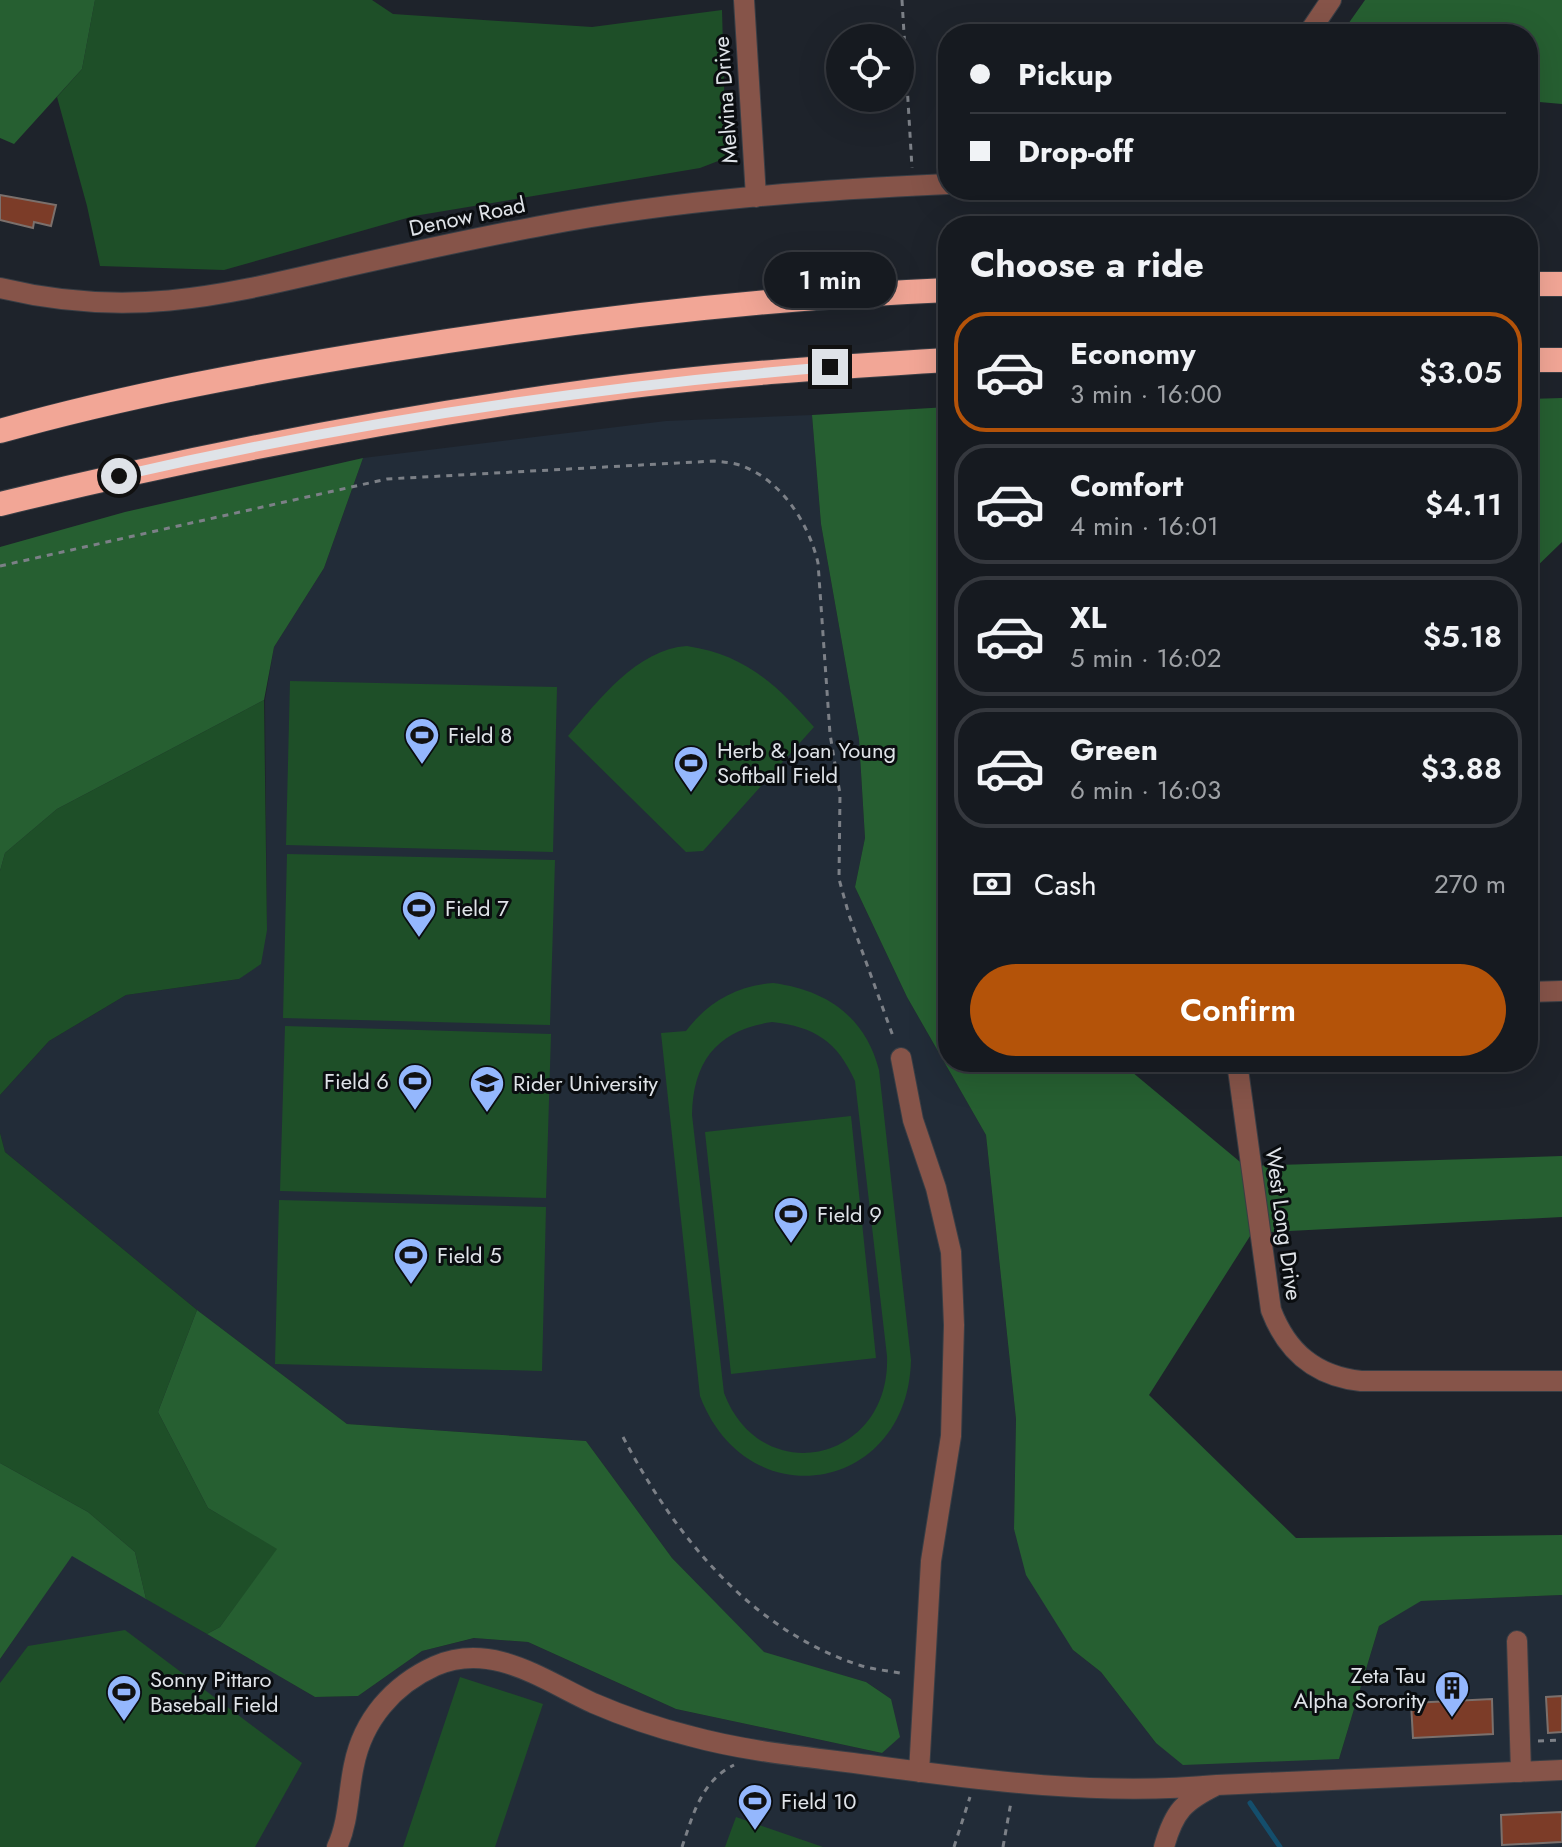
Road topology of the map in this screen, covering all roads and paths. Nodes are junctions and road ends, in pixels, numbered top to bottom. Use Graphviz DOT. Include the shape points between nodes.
graph roads {
  1 [pos="744,0"];
  2 [pos="902,0"];
  3 [pos="1331,0"];
  4 [pos="1315,24"];
  5 [pos="938,184"];
  6 [pos="913,185"];
  7 [pos="756,197"];
  8 [pos="1538,284"];
  9 [pos="1562,284"];
  10 [pos="0,288"];
  11 [pos="938,291"];
  12 [pos="1538,360"];
  13 [pos="1562,360"];
  14 [pos="938,361"];
  15 [pos="0,431"];
  16 [pos="0,504"];
  17 [pos="0,566"];
  18 [pos="1562,991"];
  19 [pos="1538,992"];
  20 [pos="901,1058"];
  21 [pos="1238,1072"];
  22 [pos="1562,1381"];
  23 [pos="623,1437"];
  24 [pos="1517,1641"];
  25 [pos="924,1678"];
  26 [pos="1562,1740"];
  27 [pos="1520,1741"];
  28 [pos="741,1762"];
  29 [pos="1562,1770"];
  30 [pos="919,1772"];
  31 [pos="1521,1772"];
  32 [pos="1015,1783"];
  33 [pos="1217,1785"];
  34 [pos="972,1790"];
  35 [pos="337,1847"];
  36 [pos="682,1847"];
  37 [pos="954,1847"];
  38 [pos="1003,1847"];
  39 [pos="1164,1847"];
  1 -- 7 [label="street, Melvina Drive"];
  2 -- 6 [label="path"];
  3 -- 4 [label="street"];
  5 -- 6 [label="street, Denow Road"];
  6 -- 7 [label="street, Denow Road"];
  7 -- 10 [label="street, Denow Road" via="550,224 204,298 116,305"];
  8 -- 9 [label="highway"];
  11 -- 15 [label="highway" via="746,302 472,337 141,395"];
  12 -- 13 [label="highway"];
  14 -- 16 [label="highway" via="752,373 456,411 263,445"];
  17 -- 20 [label="path" via="387,479 714,461 743,465 771,481 813,541 840,794 839,879"];
  18 -- 19 [label="street"];
  20 -- 25 [label="street" via="951,1252 954,1325 951,1436 931,1561"];
  21 -- 22 [label="street, West Long Drive" via="1271,1310 1290,1347 1341,1379"];
  23 -- 25 [label="path" via="695,1549 747,1602 784,1629 863,1666"];
  24 -- 27 [label="street"];
  25 -- 30 [label="street"];
  26 -- 27 [label="path"];
  27 -- 31 [label="street"];
  28 -- 36 [label="path" via="707,1786"];
  29 -- 31 [label="street"];
  30 -- 32 [label="street"];
  30 -- 35 [label="street" via="751,1750 690,1736 595,1703 525,1668 496,1659 468,1659 437,1665 383,1701 364,1732 354,1763"];
  31 -- 33 [label="street"];
  32 -- 33 [label="street" via="1121,1790"];
  32 -- 38 [label="path"];
  33 -- 39 [label="street" via="1183,1804"];
  34 -- 37 [label="path"];
}
